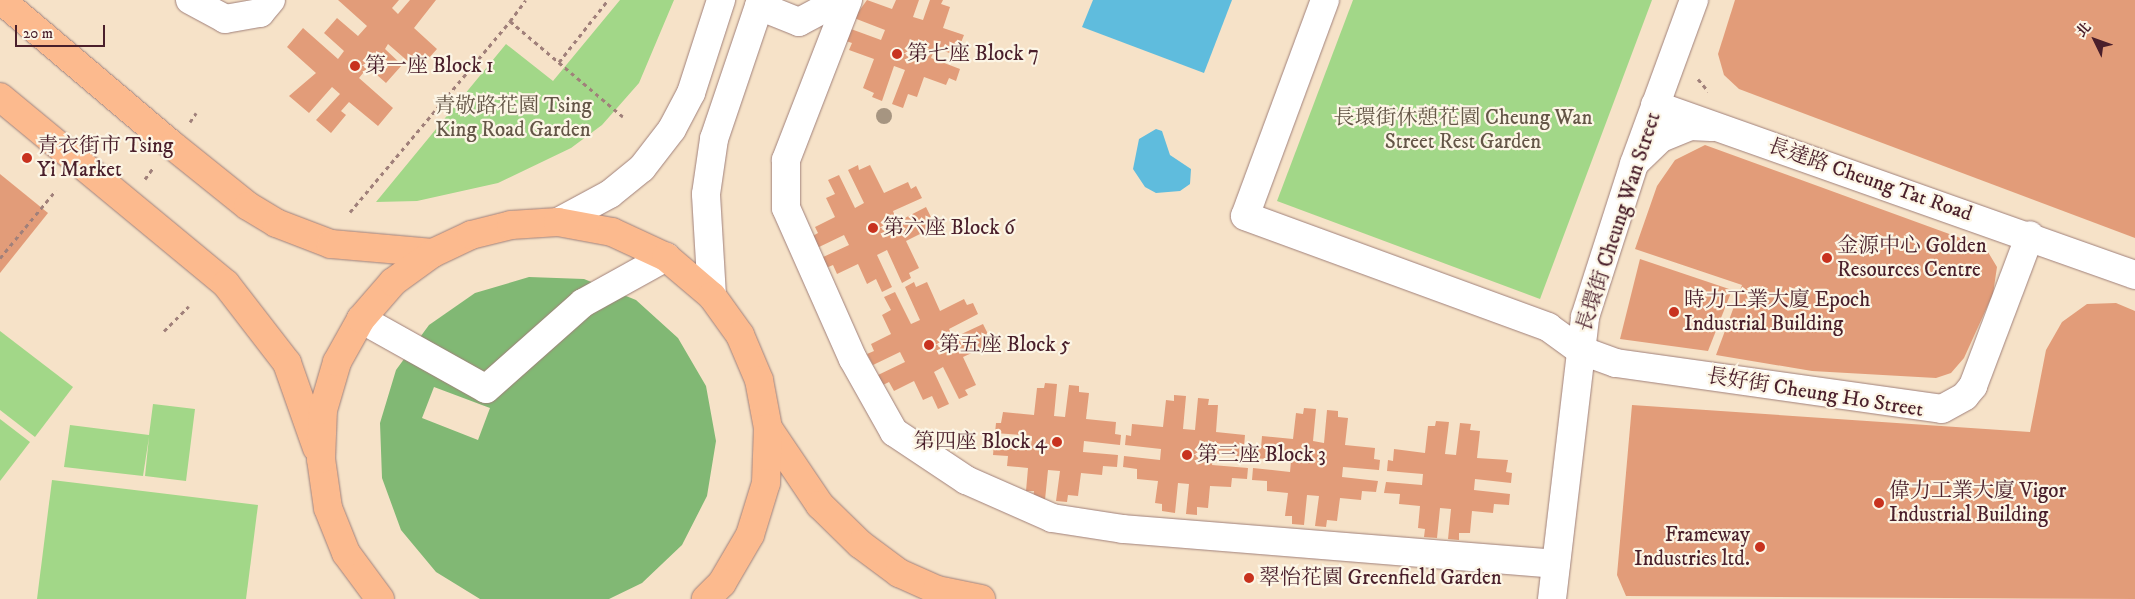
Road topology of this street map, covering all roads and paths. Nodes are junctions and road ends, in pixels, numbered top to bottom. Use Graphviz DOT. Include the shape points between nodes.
graph roads {
  1 [pos="1,0"];
  2 [pos="190,0"];
  3 [pos="271,0"];
  4 [pos="526,0"];
  5 [pos="608,0"];
  6 [pos="721,0"];
  7 [pos="840,0"];
  8 [pos="848,0"];
  9 [pos="1325,0"];
  10 [pos="1694,0"];
  11 [pos="760,3"];
  12 [pos="510,21"];
  13 [pos="558,62"];
  14 [pos="0,97"];
  15 [pos="1656,106"];
  16 [pos="623,117"];
  17 [pos="1717,128"];
  18 [pos="1634,164"];
  19 [pos="56,190"];
  20 [pos="350,212"];
  21 [pos="558,222"];
  22 [pos="2030,234"];
  23 [pos="433,253"];
  24 [pos="666,257"];
  25 [pos="0,258"];
  26 [pos="2135,275"];
  27 [pos="712,296"];
  28 [pos="188,306"];
  29 [pos="361,319"];
  30 [pos="164,331"];
  31 [pos="1580,350"];
  32 [pos="768,428"];
  33 [pos="321,459"];
  34 [pos="346,553"];
  35 [pos="1556,564"];
  36 [pos="358,599"];
  37 [pos="380,599"];
  38 [pos="706,599"];
  39 [pos="980,599"];
  40 [pos="1552,599"];
  1 -- 23 [label="main road" via="187,157 276,223 331,244"];
  2 -- 3 [label="street" via="226,19 260,13"];
  4 -- 12 [label="path"];
  5 -- 13 [label="path"];
  6 -- 21 [label="street" via="691,93 672,128 642,168 610,194"];
  7 -- 11 [label="street" via="799,22"];
  8 -- 35 [label="street" via="786,160 786,208 853,360 894,432 966,480 1052,518 1122,529"];
  9 -- 31 [label="street, 長好街 Cheung Ho Street" via="1246,216 1548,327"];
  10 -- 15 [label="street, 長環街 Cheung Wan Street"];
  11 -- 27 [label="street" via="712,158 706,194"];
  12 -- 13 [label="path"];
  12 -- 20 [label="path"];
  13 -- 16 [label="path"];
  14 -- 33 [label="main road" via="226,284 287,363"];
  15 -- 17 [label="street, 長達路 Cheung Tat Road"];
  15 -- 18 [label="street, 長環街 Cheung Wan Street"];
  17 -- 18 [label="street, 長達路 Cheung Tat Road" via="1690,126 1661,138"];
  17 -- 22 [label="street, 長達路 Cheung Tat Road"];
  18 -- 31 [label="street, 長環街 Cheung Wan Street" via="1589,302"];
  19 -- 25 [label="path"];
  21 -- 23 [label="main road" via="511,225 471,235"];
  21 -- 24 [label="main road" via="612,232"];
  22 -- 26 [label="street, 長達路 Cheung Tat Road"];
  22 -- 31 [label="street, 長好街 Cheung Ho Street" via="1973,386 1965,396 1942,409 1616,363"];
  23 -- 29 [label="main road" via="393,282"];
  24 -- 27 [label="main road"];
  24 -- 29 [label="street" via="583,303 486,389"];
  27 -- 32 [label="main road" via="744,344 759,380"];
  28 -- 30 [label="path"];
  29 -- 33 [label="main road" via="337,362 323,410"];
  31 -- 35 [label="street, 長環街 Cheung Wan Street"];
  32 -- 38 [label="main road" via="766,483 750,535 722,583"];
  32 -- 39 [label="main road" via="814,498 860,544 899,573 937,590"];
  33 -- 34 [label="main road" via="328,508"];
  34 -- 36 [label="main road"];
  34 -- 37 [label="main road"];
  35 -- 40 [label="street, 長環街 Cheung Wan Street"];
}
